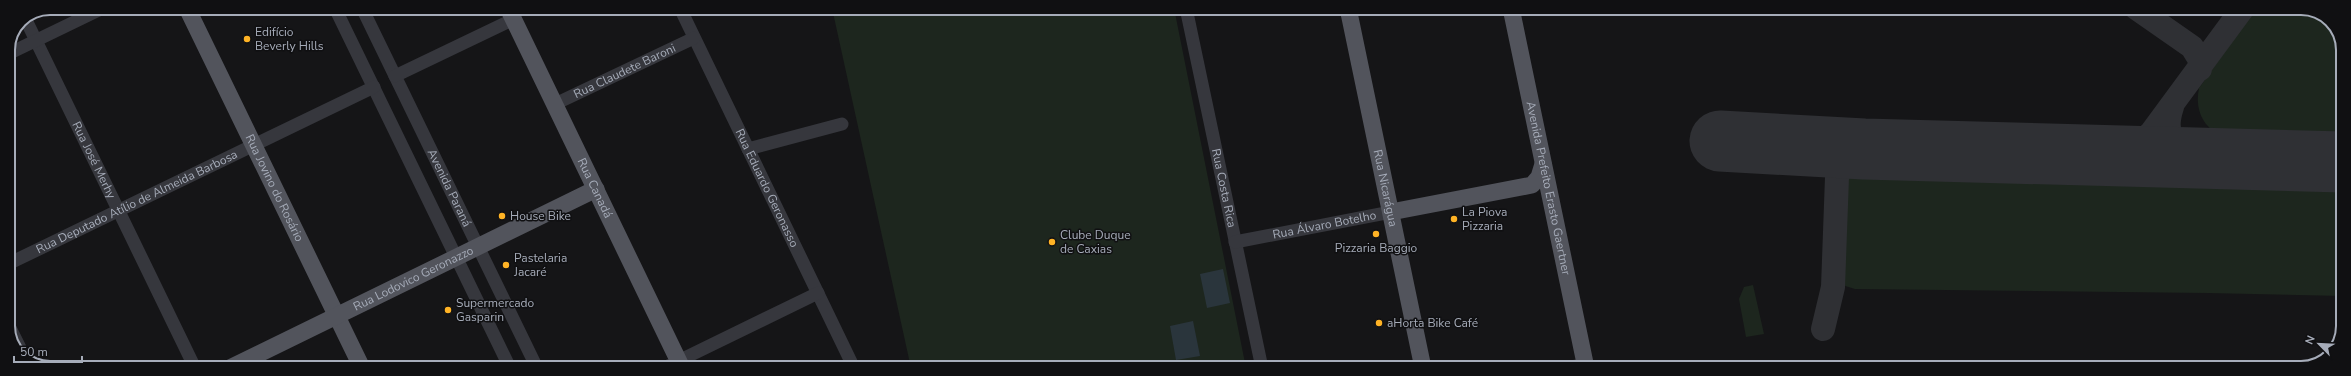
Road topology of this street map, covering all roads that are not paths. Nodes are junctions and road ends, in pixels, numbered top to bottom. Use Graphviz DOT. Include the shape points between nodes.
graph roads {
  1 [pos="89,15"];
  2 [pos="190,15"];
  3 [pos="338,15"];
  4 [pos="365,15"];
  5 [pos="507,15"];
  6 [pos="512,15"];
  7 [pos="683,15"];
  8 [pos="1187,15"];
  9 [pos="1349,15"];
  10 [pos="1512,15"];
  11 [pos="27,23"];
  12 [pos="694,38"];
  13 [pos="36,41"];
  14 [pos="15,51"];
  15 [pos="395,76"];
  16 [pos="374,87"];
  17 [pos="555,104"];
  18 [pos="842,124"];
  19 [pos="254,145"];
  20 [pos="748,149"];
  21 [pos="1543,164"];
  22 [pos="1532,185"];
  23 [pos="596,189"];
  24 [pos="1551,200"];
  25 [pos="118,211"];
  26 [pos="1391,212"];
  27 [pos="1235,242"];
  28 [pos="478,247"];
  29 [pos="456,258"];
  30 [pos="15,261"];
  31 [pos="818,293"];
  32 [pos="337,316"];
  33 [pos="192,361"];
  34 [pos="244,361"];
  35 [pos="359,361"];
  36 [pos="507,361"];
  37 [pos="534,361"];
  38 [pos="680,361"];
  39 [pos="687,361"];
  40 [pos="851,361"];
  41 [pos="1260,361"];
  42 [pos="1422,361"];
  43 [pos="1585,361"];
  1 -- 13 [label="street"];
  2 -- 19 [label="main road, Rua Jovino do Rosário"];
  3 -- 16 [label="street, Avenida Paraná"];
  4 -- 15 [label="street, Avenida Paraná"];
  5 -- 15 [label="street"];
  6 -- 17 [label="main road, Rua Canadá"];
  7 -- 12 [label="street, Rua Eduardo Geronasso"];
  8 -- 27 [label="street, Rua Costa Rica"];
  9 -- 26 [label="main road, Rua Nicarágua"];
  10 -- 21 [label="main road, Avenida Prefeito Erasto Gaertner"];
  11 -- 13 [label="street, Rua José Merhy"];
  12 -- 17 [label="street, Rua Claudete Baroni"];
  12 -- 20 [label="street, Rua Eduardo Geronasso"];
  13 -- 14 [label="street"];
  13 -- 25 [label="street, Rua José Merhy"];
  15 -- 28 [label="street, Avenida Paraná"];
  16 -- 19 [label="street, Rua Deputado Atílio de Almeida Barbosa"];
  16 -- 29 [label="street, Avenida Paraná"];
  17 -- 23 [label="main road, Rua Canadá"];
  18 -- 20 [label="street"];
  19 -- 25 [label="street, Rua Deputado Atílio de Almeida Barbosa"];
  19 -- 32 [label="main road, Rua Jovino do Rosário"];
  20 -- 31 [label="street, Rua Eduardo Geronasso"];
  21 -- 22 [label="main road" via="1539,177"];
  21 -- 24 [label="main road, Avenida Prefeito Erasto Gaertner"];
  22 -- 24 [label="main road"];
  22 -- 26 [label="main road, Rua Álvaro Botelho"];
  23 -- 28 [label="main road, Rua Lodovico Geronazzo"];
  23 -- 38 [label="main road, Rua Canadá"];
  24 -- 43 [label="main road, Avenida Prefeito Erasto Gaertner"];
  25 -- 30 [label="street, Rua Deputado Atílio de Almeida Barbosa"];
  25 -- 33 [label="street, Rua José Merhy"];
  26 -- 27 [label="street, Rua Álvaro Botelho"];
  26 -- 42 [label="main road, Rua Nicarágua"];
  27 -- 41 [label="street, Rua Costa Rica"];
  28 -- 29 [label="main road, Rua Lodovico Geronazzo"];
  28 -- 37 [label="street, Avenida Paraná"];
  29 -- 32 [label="main road, Rua Lodovico Geronazzo"];
  29 -- 36 [label="street, Avenida Paraná"];
  31 -- 39 [label="street"];
  31 -- 40 [label="street, Rua Eduardo Geronasso"];
  32 -- 34 [label="main road, Rua Lodovico Geronazzo"];
  32 -- 35 [label="main road, Rua Jovino do Rosário"];
}
